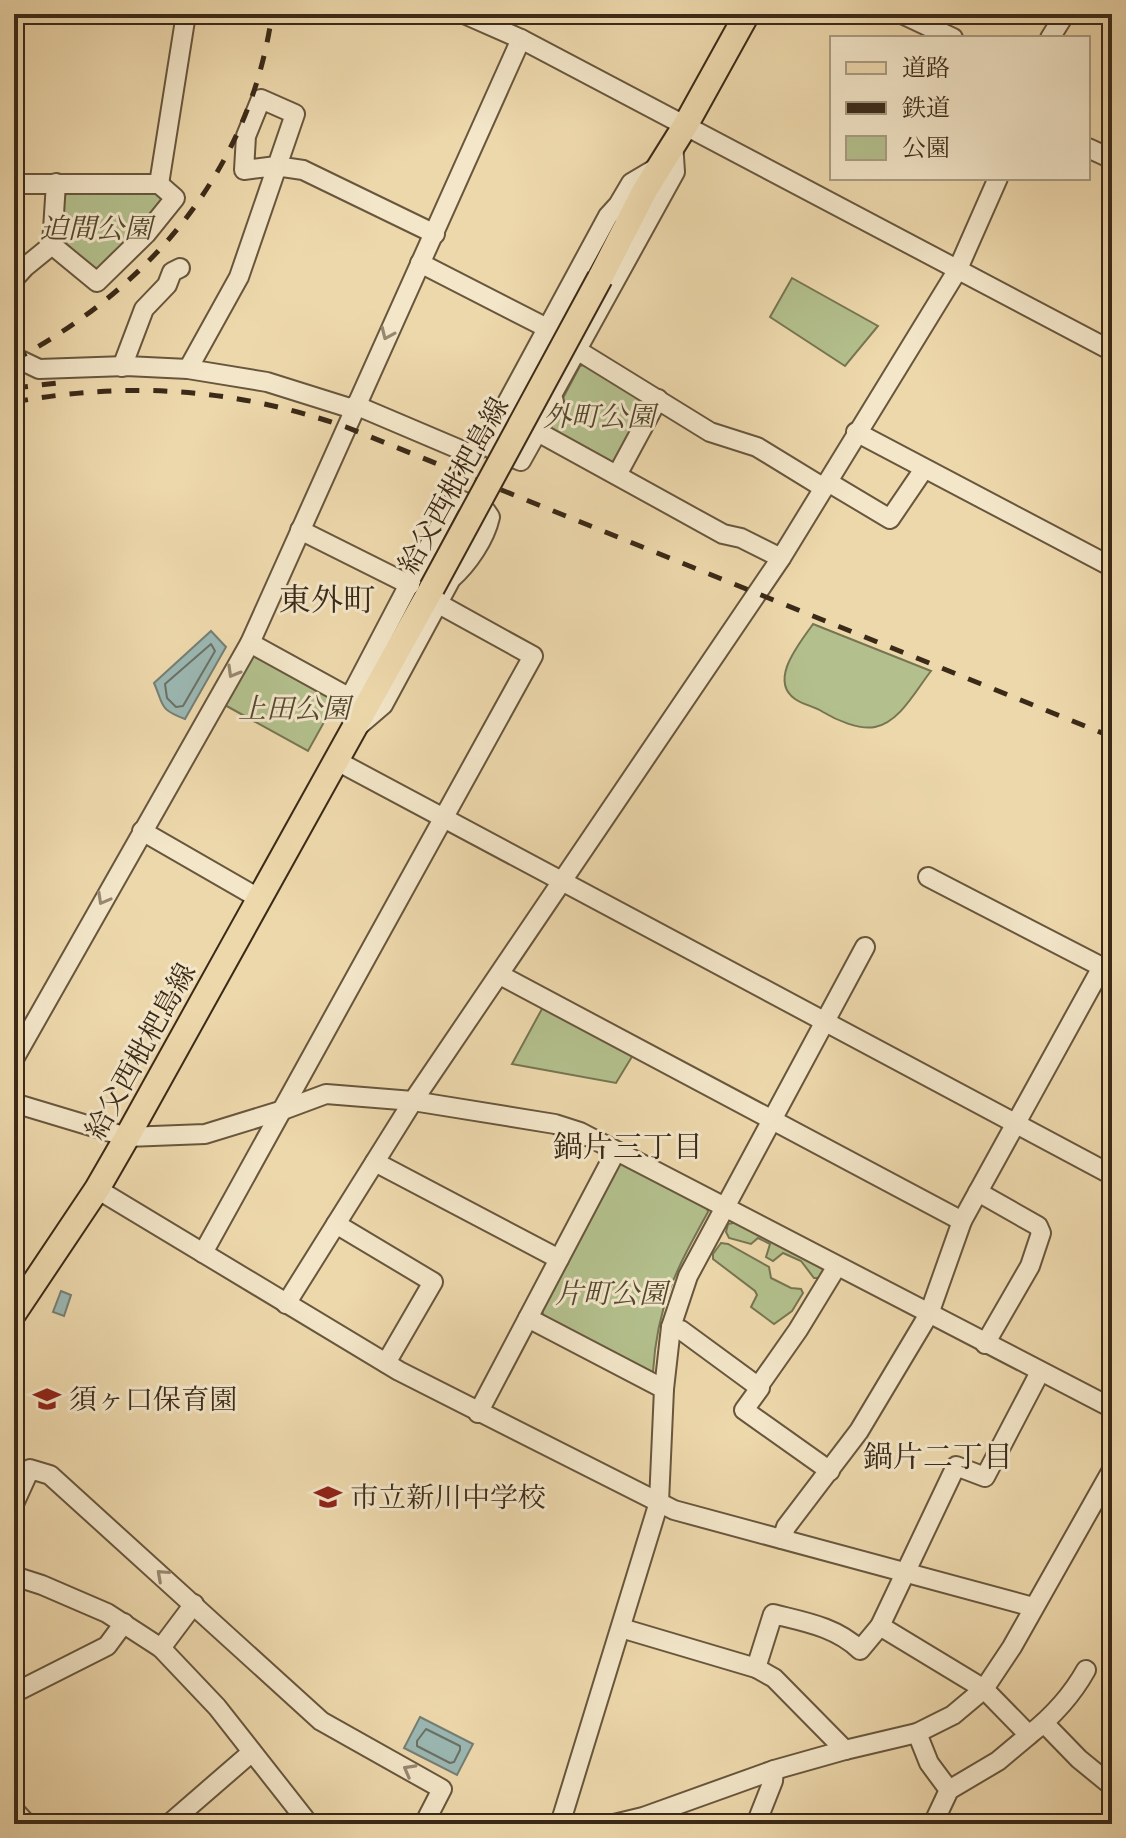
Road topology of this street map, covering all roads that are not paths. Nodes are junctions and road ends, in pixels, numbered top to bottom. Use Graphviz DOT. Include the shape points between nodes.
graph roads {
  1 [pos="186,14"];
  2 [pos="464,14"];
  3 [pos="747,14"];
  4 [pos="902,14"];
  5 [pos="1065,14"];
  6 [pos="949,36"];
  7 [pos="1051,36"];
  8 [pos="521,39"];
  9 [pos="679,134"];
  10 [pos="1090,149"];
  11 [pos="1112,159"];
  12 [pos="658,167"];
  13 [pos="997,180"];
  14 [pos="56,183"];
  15 [pos="14,184"];
  16 [pos="159,184"];
  17 [pos="435,234"];
  18 [pos="52,245"];
  19 [pos="420,263"];
  20 [pos="180,268"];
  21 [pos="957,271"];
  22 [pos="14,279"];
  23 [pos="547,328"];
  24 [pos="577,350"];
  25 [pos="1112,351"];
  26 [pos="14,357"];
  27 [pos="122,367"];
  28 [pos="188,369"];
  29 [pos="658,399"];
  30 [pos="354,407"];
  31 [pos="538,432"];
  32 [pos="856,432"];
  33 [pos="483,447"];
  34 [pos="924,469"];
  35 [pos="617,475"];
  36 [pos="826,485"];
  37 [pos="300,530"];
  38 [pos="781,558"];
  39 [pos="1112,567"];
  40 [pos="427,592"];
  41 [pos="250,643"];
  42 [pos="350,698"];
  43 [pos="355,729"];
  44 [pos="337,761"];
  45 [pos="442,819"];
  46 [pos="142,831"];
  47 [pos="928,877"];
  48 [pos="562,882"];
  49 [pos="260,899"];
  50 [pos="865,947"];
  51 [pos="500,975"];
  52 [pos="823,1022"];
  53 [pos="14,1059"];
  54 [pos="413,1101"];
  55 [pos="14,1103"];
  56 [pos="283,1110"];
  57 [pos="771,1120"];
  58 [pos="1016,1124"];
  59 [pos="127,1137"];
  60 [pos="616,1151"];
  61 [pos="375,1162"];
  62 [pos="1112,1175"];
  63 [pos="97,1189"];
  64 [pos="978,1192"];
  65 [pos="724,1207"];
  66 [pos="962,1221"];
  67 [pos="336,1224"];
  68 [pos="203,1253"];
  69 [pos="559,1259"];
  70 [pos="837,1266"];
  71 [pos="286,1304"];
  72 [pos="14,1313"];
  73 [pos="929,1314"];
  74 [pos="528,1318"];
  75 [pos="671,1327"];
  76 [pos="985,1344"];
  77 [pos="386,1363"];
  78 [pos="1040,1372"];
  79 [pos="758,1387"];
  80 [pos="664,1389"];
  81 [pos="1112,1408"];
  82 [pos="478,1413"];
  83 [pos="1112,1470"];
  84 [pos="830,1471"];
  85 [pos="659,1502"];
  86 [pos="14,1504"];
  87 [pos="782,1539"];
  88 [pos="906,1572"];
  89 [pos="14,1576"];
  90 [pos="194,1604"];
  91 [pos="1033,1607"];
  92 [pos="124,1623"];
  93 [pos="880,1626"];
  94 [pos="621,1628"];
  95 [pos="161,1648"];
  96 [pos="756,1668"];
  97 [pos="1086,1670"];
  98 [pos="984,1689"];
  99 [pos="14,1693"];
  100 [pos="1037,1729"];
  101 [pos="917,1733"];
  102 [pos="845,1750"];
  103 [pos="252,1752"];
  104 [pos="774,1770"];
  105 [pos="1112,1786"];
  106 [pos="949,1790"];
  107 [pos="169,1824"];
  108 [pos="308,1824"];
  109 [pos="424,1824"];
  110 [pos="560,1824"];
  111 [pos="614,1824"];
  112 [pos="756,1824"];
  113 [pos="933,1824"];
  1 -- 16 [label="street"];
  2 -- 8 [label="street"];
  3 -- 9 [label="main road, 給父西枇杷島線"];
  4 -- 6 [label="street"];
  5 -- 7 [label="street"];
  8 -- 9 [label="street"];
  8 -- 17 [label="street"];
  9 -- 12 [label="main road, 給父西枇杷島線"];
  9 -- 21 [label="street"];
  9 -- 24 [label="street" via="675,172"];
  10 -- 11 [label="street"];
  12 -- 23 [label="street" via="631,183 608,216"];
  12 -- 40 [label="main road, 給父西枇杷島線, bridge"];
  13 -- 21 [label="street"];
  14 -- 15 [label="street"];
  14 -- 16 [label="street"];
  14 -- 18 [label="street"];
  16 -- 18 [label="street" via="175,198 97,282"];
  17 -- 19 [label="street"];
  17 -- 28 [label="street" via="303,170 276,166 239,277"];
  18 -- 22 [label="street"];
  19 -- 23 [label="street"];
  19 -- 30 [label="street, one-way"];
  20 -- 27 [label="street" via="144,309"];
  21 -- 25 [label="street"];
  21 -- 32 [label="street"];
  23 -- 24 [label="street"];
  23 -- 33 [label="street"];
  24 -- 29 [label="street"];
  24 -- 31 [label="street"];
  26 -- 27 [label="street" via="39,369"];
  27 -- 28 [label="street"];
  28 -- 30 [label="street" via="267,382"];
  29 -- 35 [label="street"];
  29 -- 36 [label="street" via="710,432 757,447"];
  30 -- 33 [label="street" via="468,453"];
  30 -- 37 [label="street"];
  31 -- 33 [label="street" via="521,461"];
  31 -- 35 [label="street"];
  32 -- 34 [label="street"];
  32 -- 36 [label="street"];
  34 -- 36 [label="street" via="890,519"];
  34 -- 39 [label="street"];
  35 -- 38 [label="street" via="723,534"];
  36 -- 38 [label="street"];
  37 -- 40 [label="street"];
  37 -- 41 [label="street"];
  38 -- 48 [label="street"];
  40 -- 40 [label="street" via="451,504 465,500 486,511 488,526 463,568"];
  40 -- 42 [label="street"];
  40 -- 43 [label="main road, 給父西枇杷島線"];
  40 -- 45 [label="street" via="533,656"];
  41 -- 42 [label="street"];
  41 -- 46 [label="street, one-way"];
  42 -- 43 [label="street"];
  43 -- 44 [label="main road, 給父西枇杷島線"];
  44 -- 45 [label="street"];
  44 -- 49 [label="main road, 給父西枇杷島線"];
  45 -- 48 [label="street"];
  45 -- 56 [label="street"];
  46 -- 49 [label="street"];
  46 -- 53 [label="street, one-way"];
  47 -- 58 [label="street" via="1102,967"];
  48 -- 51 [label="street"];
  48 -- 52 [label="street"];
  49 -- 59 [label="main road, 給父西枇杷島線"];
  50 -- 52 [label="street"];
  51 -- 54 [label="street"];
  51 -- 57 [label="street"];
  52 -- 57 [label="street"];
  52 -- 58 [label="street"];
  54 -- 56 [label="street" via="326,1094"];
  54 -- 60 [label="street" via="555,1124"];
  54 -- 61 [label="street"];
  55 -- 59 [label="street"];
  56 -- 59 [label="street" via="205,1134"];
  56 -- 68 [label="street"];
  57 -- 65 [label="street"];
  57 -- 66 [label="street"];
  58 -- 62 [label="street"];
  58 -- 64 [label="street"];
  59 -- 63 [label="main road, 給父西枇杷島線"];
  60 -- 65 [label="street"];
  60 -- 69 [label="street"];
  61 -- 67 [label="street"];
  61 -- 69 [label="street"];
  63 -- 68 [label="street"];
  63 -- 72 [label="main road, 給父西枇杷島線"];
  64 -- 66 [label="street"];
  64 -- 76 [label="street" via="1038,1226 1041,1233 1030,1266"];
  65 -- 70 [label="street"];
  65 -- 75 [label="street" via="688,1276"];
  66 -- 73 [label="street"];
  67 -- 71 [label="street"];
  67 -- 77 [label="street" via="433,1282"];
  68 -- 71 [label="street"];
  69 -- 74 [label="street"];
  70 -- 73 [label="street"];
  70 -- 79 [label="street"];
  71 -- 77 [label="street"];
  73 -- 76 [label="street"];
  73 -- 84 [label="street"];
  74 -- 80 [label="street"];
  74 -- 82 [label="street"];
  75 -- 79 [label="street"];
  75 -- 80 [label="street"];
  76 -- 78 [label="street"];
  77 -- 82 [label="street"];
  78 -- 81 [label="street"];
  78 -- 88 [label="street" via="985,1477 956,1466"];
  79 -- 84 [label="street" via="744,1410"];
  80 -- 85 [label="street"];
  82 -- 85 [label="street"];
  83 -- 91 [label="street"];
  84 -- 87 [label="street"];
  85 -- 87 [label="street"];
  85 -- 94 [label="street"];
  90 -- 86 [label="street, one-way" via="50,1475 30,1469"];
  87 -- 88 [label="street"];
  88 -- 91 [label="street"];
  88 -- 93 [label="street"];
  89 -- 92 [label="street"];
  90 -- 95 [label="street"];
  109 -- 90 [label="street, one-way" via="442,1789 321,1721"];
  91 -- 98 [label="street"];
  92 -- 95 [label="street"];
  92 -- 99 [label="street" via="107,1646"];
  93 -- 96 [label="street" via="860,1650 832,1629 773,1614"];
  93 -- 98 [label="street"];
  94 -- 96 [label="street"];
  94 -- 110 [label="street"];
  95 -- 103 [label="street"];
  96 -- 102 [label="street" via="774,1678"];
  97 -- 100 [label="street"];
  98 -- 100 [label="street"];
  98 -- 101 [label="street" via="953,1715"];
  100 -- 105 [label="street"];
  100 -- 106 [label="street" via="998,1761"];
  101 -- 102 [label="street"];
  101 -- 106 [label="street" via="929,1763"];
  102 -- 104 [label="street"];
  103 -- 107 [label="street"];
  103 -- 108 [label="street"];
  104 -- 111 [label="street"];
  104 -- 112 [label="street"];
  106 -- 113 [label="street"];
}
